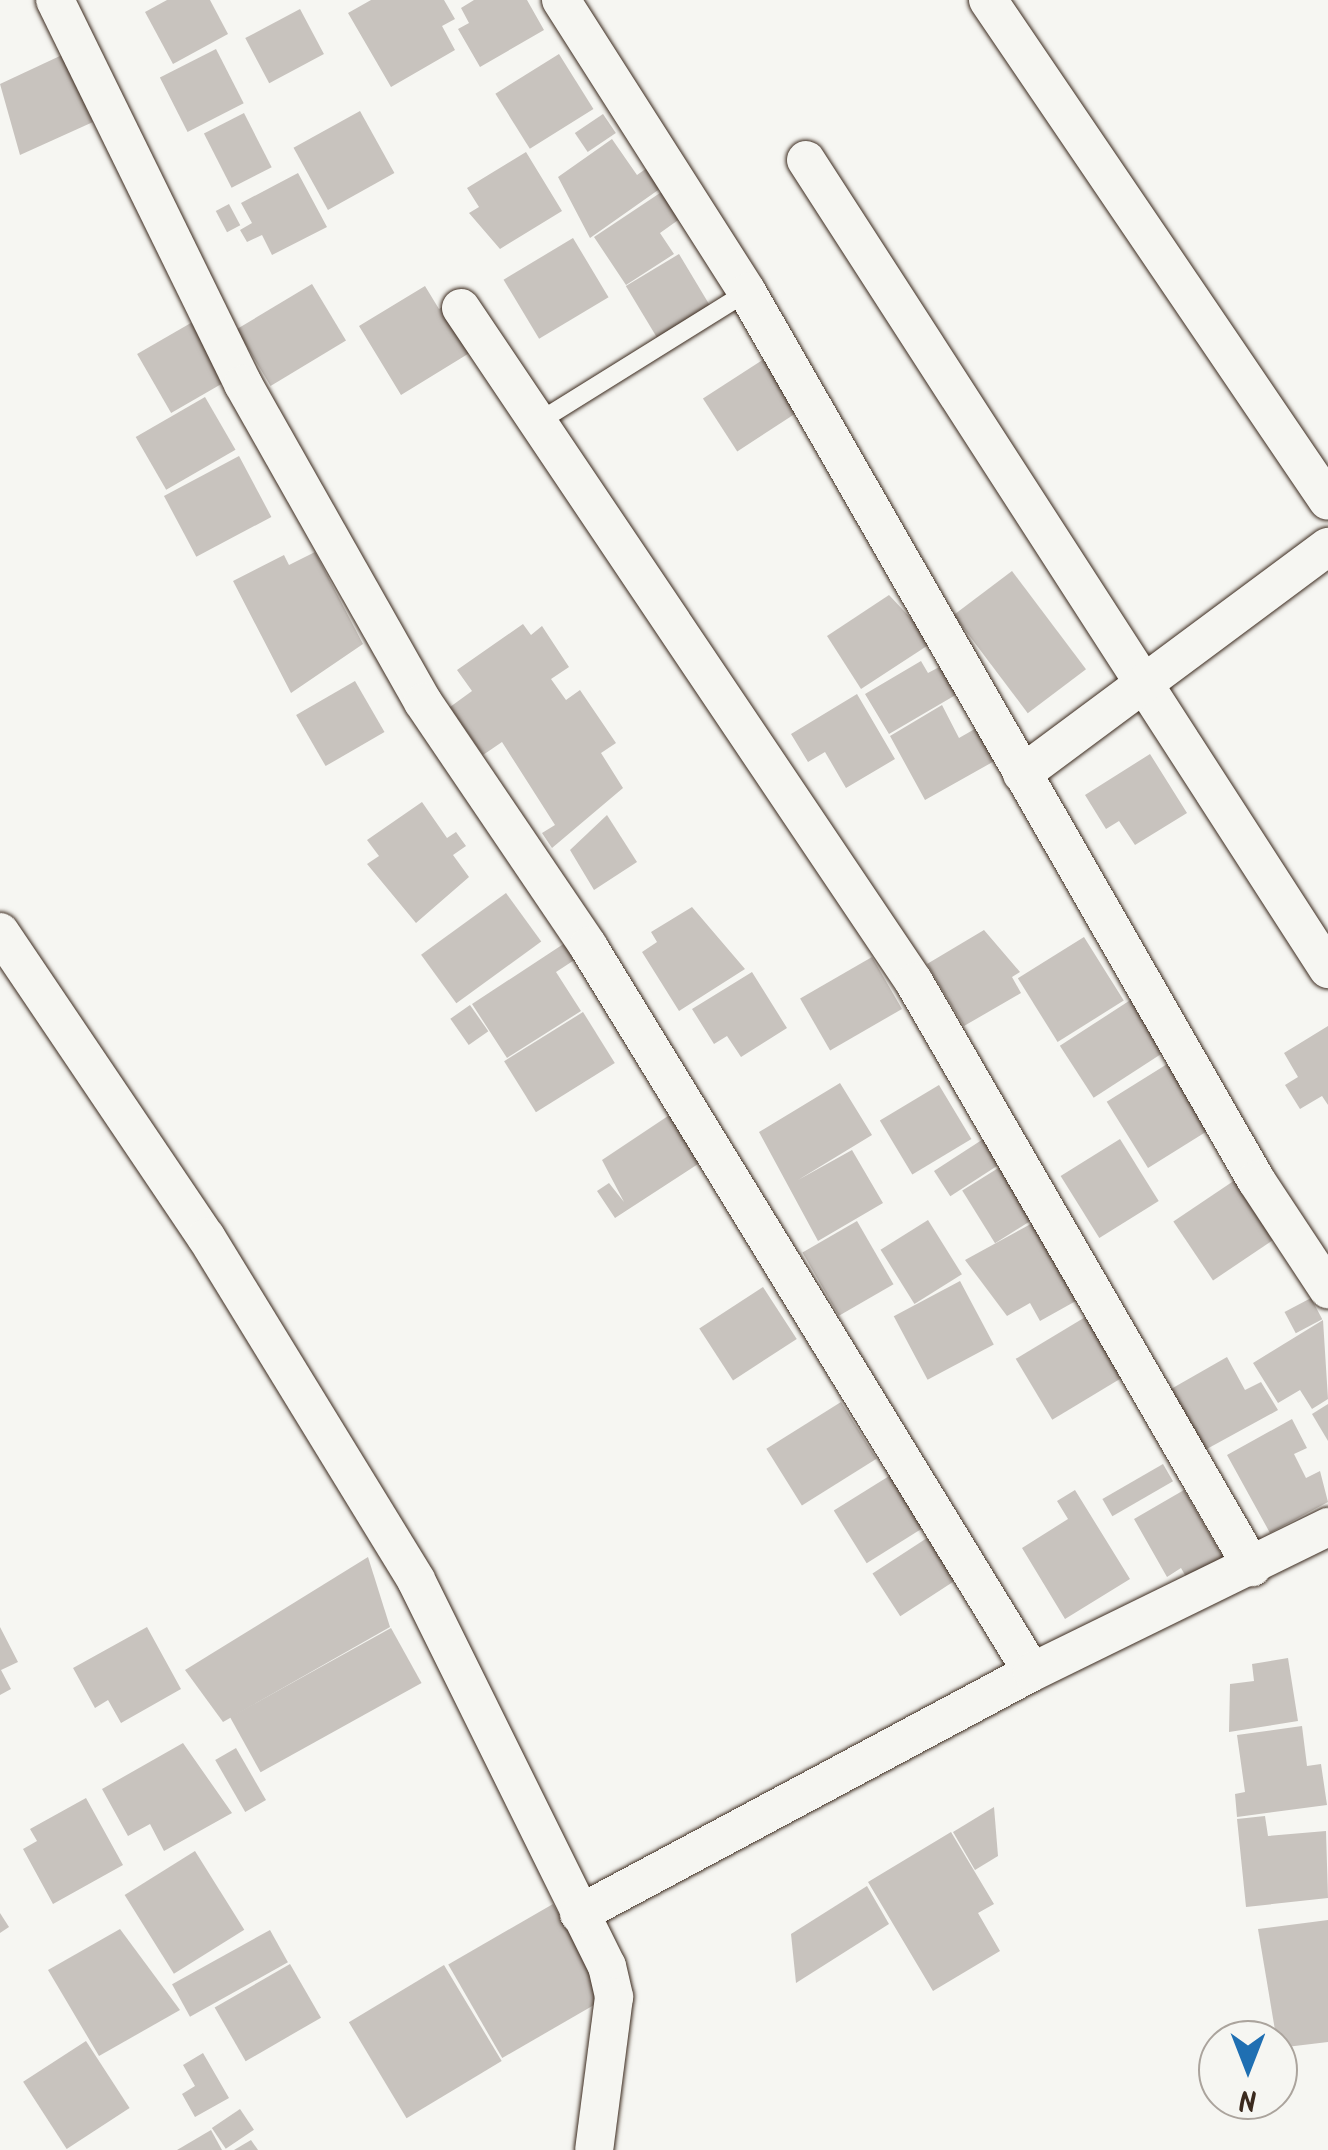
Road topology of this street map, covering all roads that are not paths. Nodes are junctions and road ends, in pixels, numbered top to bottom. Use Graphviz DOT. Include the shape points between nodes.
graph roads {
  1 [pos="56,0"];
  2 [pos="561,0"];
  3 [pos="988,0"];
  4 [pos="806,160"];
  5 [pos="747,292"];
  6 [pos="461,308"];
  7 [pos="535,424"];
  8 [pos="1321,476"];
  9 [pos="1328,547"];
  10 [pos="1145,685"];
  11 [pos="1022,774"];
  12 [pos="0,932"];
  13 [pos="1328,968"];
  14 [pos="1328,1289"];
  15 [pos="1325,1534"];
  16 [pos="1252,1567"];
  17 [pos="1032,1672"];
  18 [pos="578,1914"];
  19 [pos="594,2150"];
  1 -- 17 [label="street" via="243,384 423,702 588,946"];
  2 -- 5 [label="street"];
  3 -- 8 [label="street"];
  4 -- 10 [label="street"];
  5 -- 7 [label="lane"];
  5 -- 11 [label="street"];
  6 -- 7 [label="street"];
  7 -- 16 [label="street" via="914,982"];
  9 -- 10 [label="street"];
  10 -- 11 [label="street"];
  10 -- 13 [label="street"];
  11 -- 14 [label="street"];
  12 -- 18 [label="street" via="206,1237 416,1580"];
  15 -- 16 [label="street"];
  16 -- 17 [label="street"];
  17 -- 18 [label="street"];
  18 -- 19 [label="street" via="614,1980"];
}
